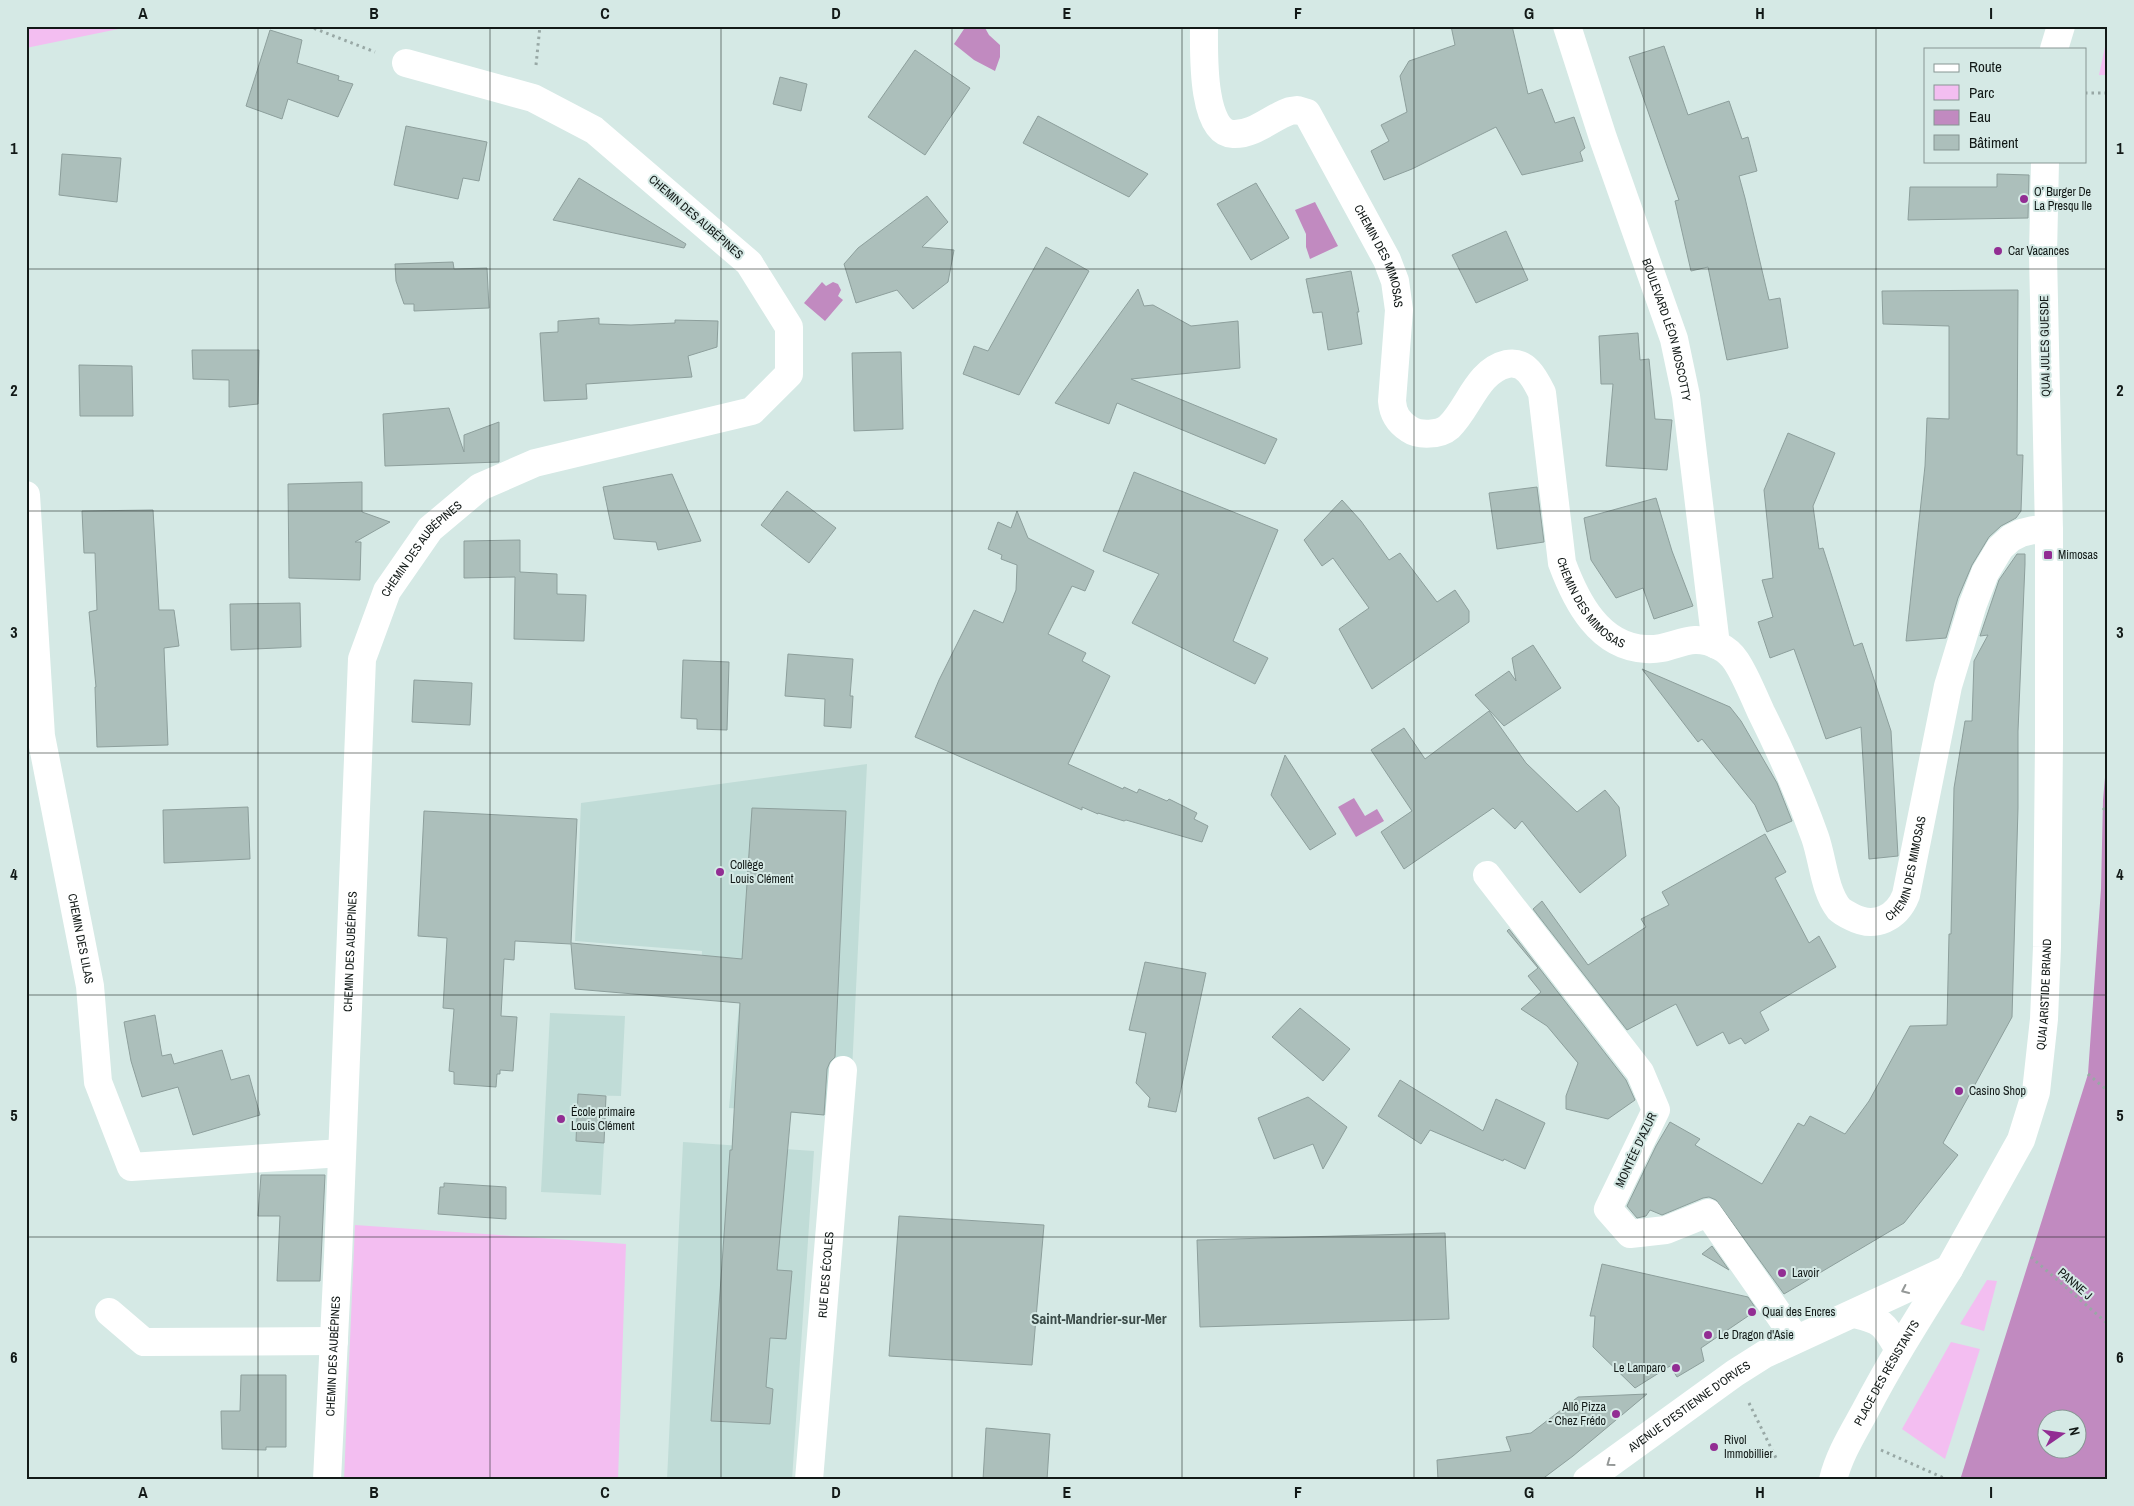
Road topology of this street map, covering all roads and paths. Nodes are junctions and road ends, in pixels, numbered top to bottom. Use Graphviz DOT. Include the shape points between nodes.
graph roads {
  1 [pos="308,26"];
  2 [pos="540,26"];
  3 [pos="1204,26"];
  4 [pos="1567,26"];
  5 [pos="2061,26"];
  6 [pos="2054,48"];
  7 [pos="406,63"];
  8 [pos="2086,93"];
  9 [pos="2108,93"];
  10 [pos="533,98"];
  11 [pos="2045,162"];
  12 [pos="26,495"];
  13 [pos="2049,531"];
  14 [pos="1716,645"];
  15 [pos="2103,808"];
  16 [pos="2108,813"];
  17 [pos="1487,876"];
  18 [pos="844,1070"];
  19 [pos="2088,1074"];
  20 [pos="2108,1091"];
  21 [pos="342,1154"];
  22 [pos="2031,1257"];
  23 [pos="1949,1269"];
  24 [pos="109,1312"];
  25 [pos="1854,1314"];
  26 [pos="2108,1324"];
  27 [pos="1796,1339"];
  28 [pos="334,1341"];
  29 [pos="1898,1348"];
  30 [pos="1734,1373"];
  31 [pos="1851,1437"];
  32 [pos="1777,1460"];
  33 [pos="1946,1479"];
  34 [pos="327,1480"];
  35 [pos="809,1480"];
  36 [pos="1587,1480"];
  37 [pos="1833,1480"];
  1 -- 7 [label="path"];
  2 -- 10 [label="path"];
  3 -- 14 [label="street, CHEMIN DES MIMOSAS" via="1208,95 1219,127 1225,132 1241,134 1290,111 1307,113 1386,260 1395,281 1398,302 1392,401 1395,416 1414,432 1442,431 1456,418 1492,370 1511,363 1528,369 1542,393 1562,562 1583,609 1615,642 1633,648 1648,650 1697,639"];
  4 -- 14 [label="street, BOULEVARD LÉON MOSCOTTY" via="1674,340 1686,396"];
  5 -- 6 [label="street"];
  7 -- 10 [label="street, CHEMIN DES AUBÉPINES"];
  8 -- 9 [label="path"];
  10 -- 21 [label="street, CHEMIN DES AUBÉPINES" via="594,130 749,262 789,327 789,374 752,411 535,463 480,488 430,529 387,591 362,659"];
  11 -- 13 [label="street, QUAI JULES GUESDE" via="2043,255"];
  12 -- 21 [label="street, CHEMIN DES LILAS" via="41,736 90,986 98,1082 131,1167"];
  13 -- 14 [label="street, CHEMIN DES MIMOSAS" via="2021,532 2011,538 1996,553 1984,573 1948,686 1906,895 1896,912 1878,922 1860,921 1840,910 1828,884 1813,831 1770,730 1735,659"];
  13 -- 23 [label="street, QUAI ARISTIDE BRIAND" via="2047,947 2036,1092 2021,1140"];
  15 -- 16 [label="path"];
  17 -- 27 [label="street, MONTÉE D'AZUR" via="1640,1072 1656,1110 1608,1209 1630,1234 1666,1230 1708,1213"];
  18 -- 35 [label="street, RUE DES ÉCOLES"];
  19 -- 20 [label="path"];
  21 -- 28 [label="street, CHEMIN DES AUBÉPINES"];
  22 -- 26 [label="path, PANNE J"];
  23 -- 25 [label="street, one-way"];
  23 -- 29 [label="street, PLACE DES RÉSISTANTS"];
  24 -- 28 [label="street" via="144,1342"];
  25 -- 27 [label="street"];
  25 -- 29 [label="street" via="1875,1319 1886,1327"];
  27 -- 30 [label="street, AVENUE D'ESTIENNE D'ORVES"];
  28 -- 34 [label="street, CHEMIN DES AUBÉPINES"];
  29 -- 31 [label="street, PLACE DES RÉSISTANTS"];
  30 -- 32 [label="path"];
  30 -- 36 [label="street, AVENUE D'ESTIENNE D'ORVES, one-way"];
  31 -- 33 [label="path"];
  31 -- 37 [label="street, PLACE DES RÉSISTANTS"];
}
